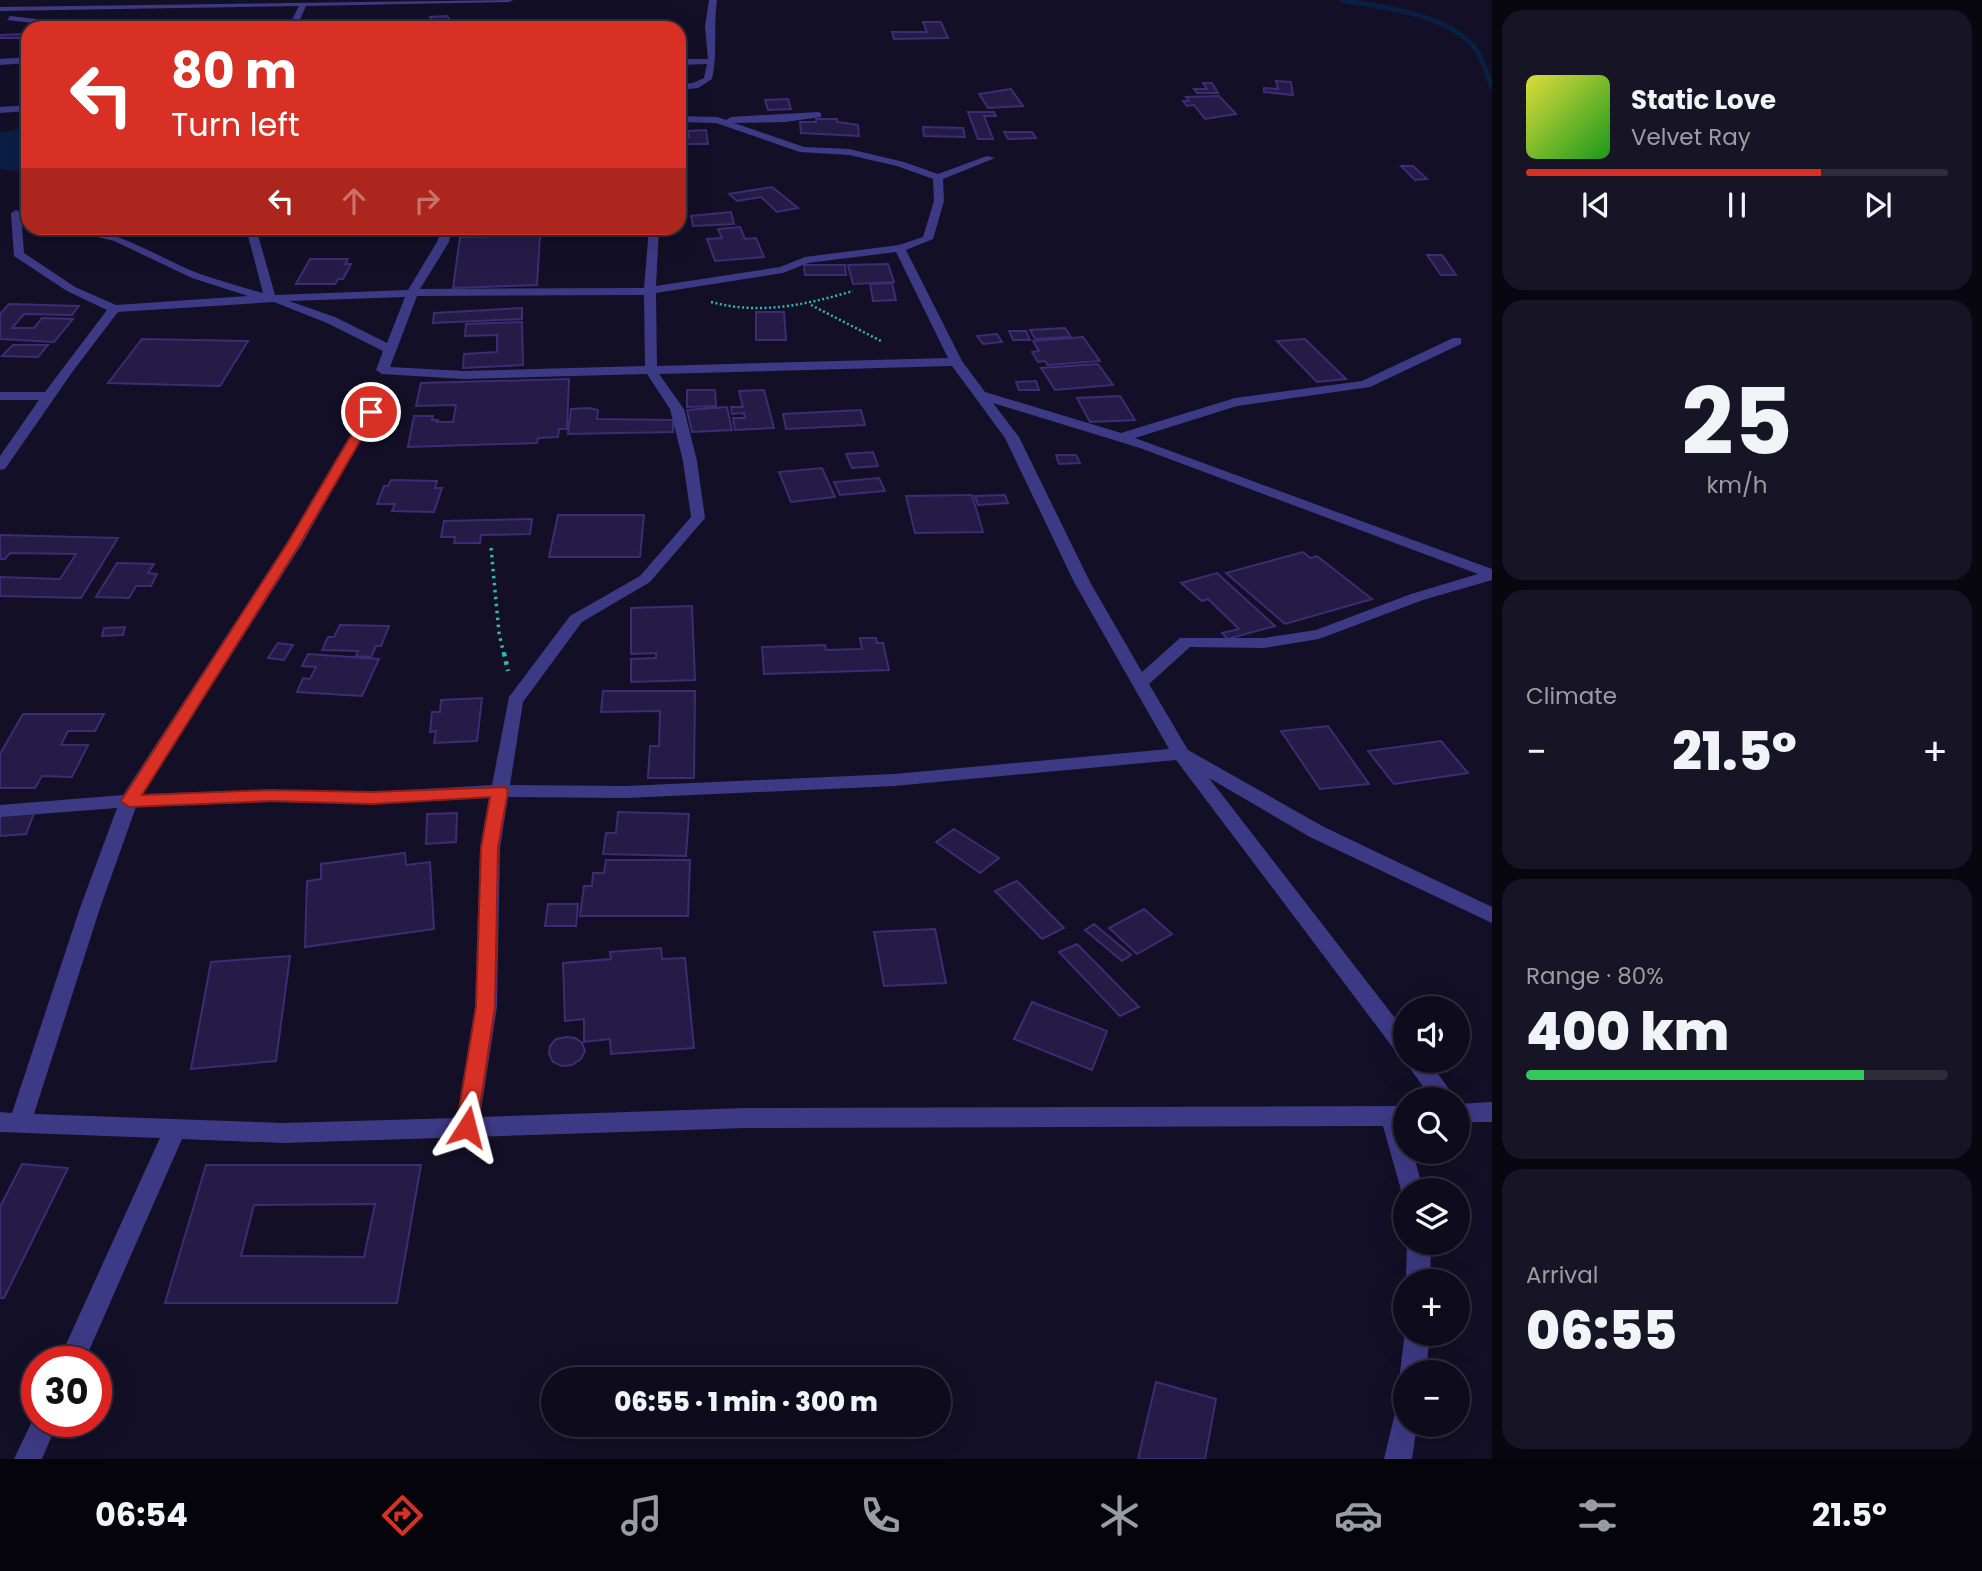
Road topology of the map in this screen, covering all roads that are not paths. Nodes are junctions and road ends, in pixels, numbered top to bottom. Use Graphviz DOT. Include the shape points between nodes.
graph roads {
  1 [pos="372,0"];
  2 [pos="509,0"];
  3 [pos="713,0"];
  4 [pos="304,3"];
  5 [pos="74,4"];
  6 [pos="0,9"];
  7 [pos="0,16"];
  8 [pos="41,21"];
  9 [pos="295,21"];
  10 [pos="21,60"];
  11 [pos="712,61"];
  12 [pos="0,62"];
  13 [pos="686,62"];
  14 [pos="686,87"];
  15 [pos="21,108"];
  16 [pos="0,110"];
  17 [pos="818,115"];
  18 [pos="686,119"];
  19 [pos="718,120"];
  20 [pos="990,158"];
  21 [pos="938,177"];
  22 [pos="18,213"];
  23 [pos="102,235"];
  24 [pos="253,235"];
  25 [pos="445,235"];
  26 [pos="653,235"];
  27 [pos="900,248"];
  28 [pos="649,290"];
  29 [pos="412,293"];
  30 [pos="270,299"];
  31 [pos="114,309"];
  32 [pos="1457,341"];
  33 [pos="390,349"];
  34 [pos="956,362"];
  35 [pos="651,371"];
  36 [pos="383,391"];
  37 [pos="981,395"];
  38 [pos="0,396"];
  39 [pos="49,396"];
  40 [pos="1120,438"];
  41 [pos="0,466"];
  42 [pos="1492,574"];
  43 [pos="1140,683"];
  44 [pos="1181,754"];
  45 [pos="499,791"];
  46 [pos="129,801"];
  47 [pos="0,811"];
  48 [pos="1492,916"];
  49 [pos="1393,1031"];
  50 [pos="1425,1073"];
  51 [pos="1436,1087"];
  52 [pos="1492,1112"];
  53 [pos="1470,1113"];
  54 [pos="1393,1117"];
  55 [pos="10,1122"];
  56 [pos="467,1127"];
  57 [pos="175,1129"];
  58 [pos="78,1346"];
  59 [pos="38,1437"];
  60 [pos="1402,1437"];
  61 [pos="28,1459"];
  62 [pos="1398,1459"];
  1 -- 2 [label="street"];
  1 -- 4 [label="street"];
  3 -- 11 [label="street" via="709,27"];
  4 -- 5 [label="street"];
  4 -- 9 [label="street"];
  5 -- 6 [label="street"];
  7 -- 8 [label="street"];
  10 -- 12 [label="street"];
  11 -- 13 [label="street"];
  11 -- 14 [label="street" via="708,79"];
  15 -- 16 [label="street"];
  17 -- 19 [label="street"];
  18 -- 19 [label="street"];
  19 -- 21 [label="street" via="803,150 849,152"];
  20 -- 21 [label="street"];
  21 -- 27 [label="street" via="939,201 928,239"];
  22 -- 31 [label="street" via="18,254 71,289"];
  23 -- 30 [label="street" via="196,276"];
  24 -- 30 [label="street"];
  25 -- 29 [label="street"];
  26 -- 28 [label="street"];
  27 -- 28 [label="street" via="805,260 783,271"];
  27 -- 34 [label="street"];
  28 -- 29 [label="street"];
  28 -- 35 [label="street"];
  29 -- 30 [label="street"];
  29 -- 33 [label="street"];
  30 -- 31 [label="street"];
  30 -- 33 [label="street" via="331,320"];
  31 -- 39 [label="street"];
  32 -- 40 [label="street" via="1365,384 1235,402"];
  33 -- 35 [label="street" via="382,370 464,375"];
  34 -- 35 [label="street"];
  34 -- 37 [label="street"];
  35 -- 45 [label="street" via="677,409 698,518 645,579 576,618 515,701"];
  36 -- 46 [label="street" via="294,544"];
  37 -- 40 [label="street"];
  37 -- 43 [label="street" via="1012,438 1082,582"];
  38 -- 39 [label="street"];
  39 -- 41 [label="street"];
  40 -- 42 [label="street"];
  42 -- 43 [label="street" via="1318,634 1264,643 1186,642"];
  43 -- 44 [label="street"];
  44 -- 45 [label="street" via="894,780 626,792"];
  44 -- 48 [label="street" via="1317,832"];
  44 -- 49 [label="street"];
  45 -- 46 [label="street" via="372,798"];
  45 -- 56 [label="street" via="489,848 486,1007"];
  46 -- 47 [label="street"];
  46 -- 55 [label="street"];
  50 -- 51 [label="street"];
  52 -- 53 [label="street"];
  54 -- 56 [label="street" via="746,1118"];
  55 -- 57 [label="street"];
  56 -- 57 [label="street" via="283,1133"];
  57 -- 58 [label="street"];
  59 -- 61 [label="street"];
  60 -- 62 [label="street"];
}
